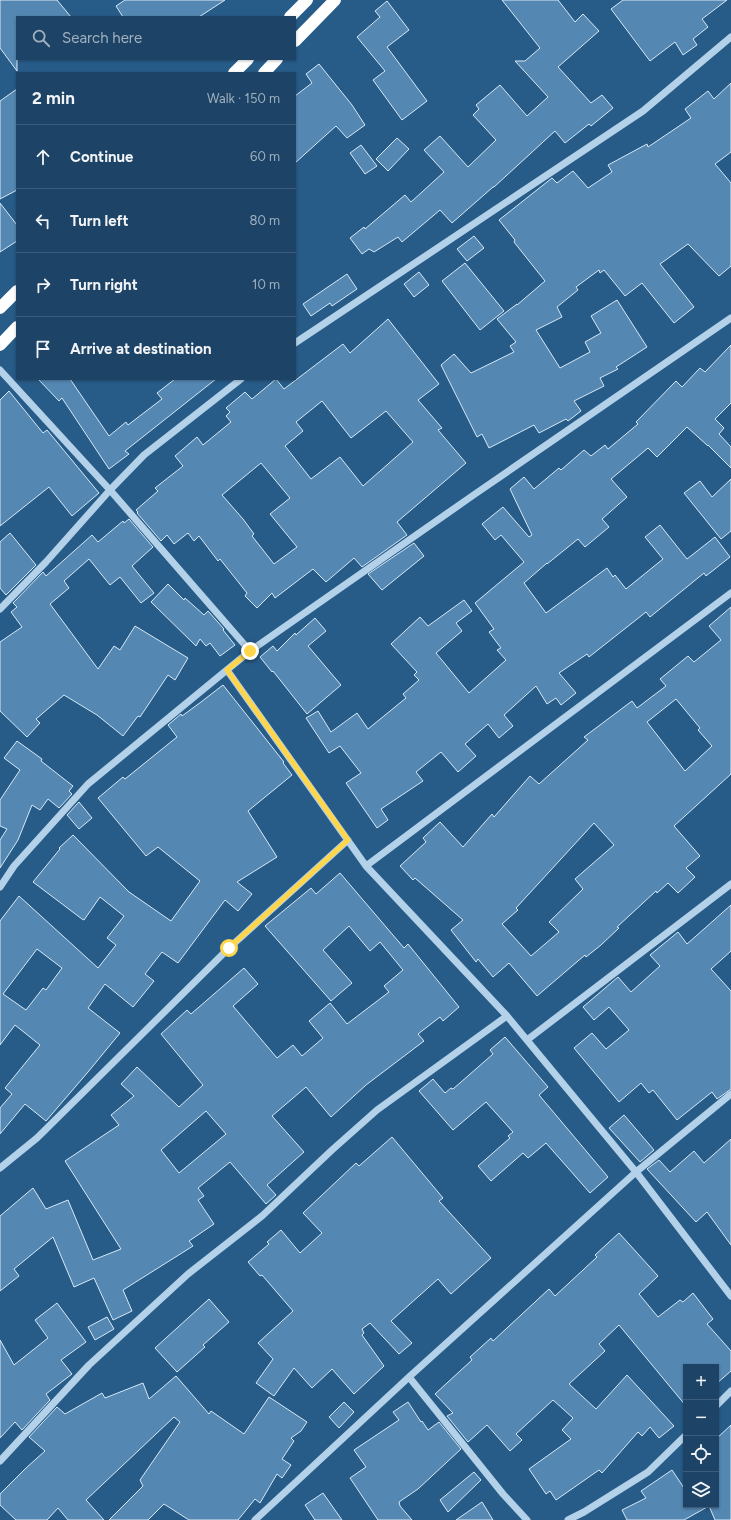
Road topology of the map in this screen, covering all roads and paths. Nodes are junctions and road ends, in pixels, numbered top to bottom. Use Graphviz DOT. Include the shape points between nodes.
graph roads {
  1 [pos="307,0"];
  2 [pos="335,0"];
  3 [pos="291,16"];
  4 [pos="731,37"];
  5 [pos="296,40"];
  6 [pos="247,60"];
  7 [pos="276,60"];
  8 [pos="235,72"];
  9 [pos="265,72"];
  10 [pos="16,292"];
  11 [pos="0,308"];
  12 [pos="731,318"];
  13 [pos="16,328"];
  14 [pos="296,342"];
  15 [pos="0,344"];
  16 [pos="0,370"];
  17 [pos="240,380"];
  18 [pos="110,490"];
  19 [pos="731,593"];
  20 [pos="0,609"];
  21 [pos="250,651"];
  22 [pos="227,670"];
  23 [pos="348,840"];
  24 [pos="366,866"];
  25 [pos="731,884"];
  26 [pos="0,887"];
  27 [pos="507,1016"];
  28 [pos="527,1040"];
  29 [pos="731,1094"];
  30 [pos="0,1168"];
  31 [pos="636,1172"];
  32 [pos="731,1296"];
  33 [pos="409,1377"];
  34 [pos="731,1391"];
  35 [pos="719,1403"];
  36 [pos="685,1436"];
  37 [pos="0,1460"];
  38 [pos="255,1520"];
  39 [pos="527,1520"];
  40 [pos="568,1520"];
  1 -- 3 [label="highway"];
  2 -- 5 [label="highway"];
  4 -- 14 [label="street" via="643,111"];
  6 -- 8 [label="highway"];
  7 -- 9 [label="highway"];
  10 -- 11 [label="highway"];
  12 -- 21 [label="street"];
  13 -- 15 [label="highway"];
  16 -- 18 [label="street"];
  17 -- 18 [label="street" via="144,455"];
  18 -- 20 [label="street"];
  18 -- 21 [label="street"];
  19 -- 24 [label="street"];
  21 -- 22 [label="street"];
  22 -- 23 [label="street"];
  22 -- 26 [label="street" via="88,784 14,866"];
  23 -- 24 [label="street"];
  23 -- 30 [label="street" via="229,948 36,1138"];
  24 -- 27 [label="street"];
  25 -- 28 [label="street"];
  27 -- 28 [label="street"];
  27 -- 37 [label="street" via="377,1110 262,1216 188,1274 89,1365"];
  28 -- 31 [label="street"];
  29 -- 31 [label="street"];
  31 -- 32 [label="street"];
  31 -- 33 [label="street"];
  33 -- 38 [label="street"];
  33 -- 39 [label="street"];
  34 -- 35 [label="street"];
  36 -- 40 [label="street" via="648,1472"];
}
